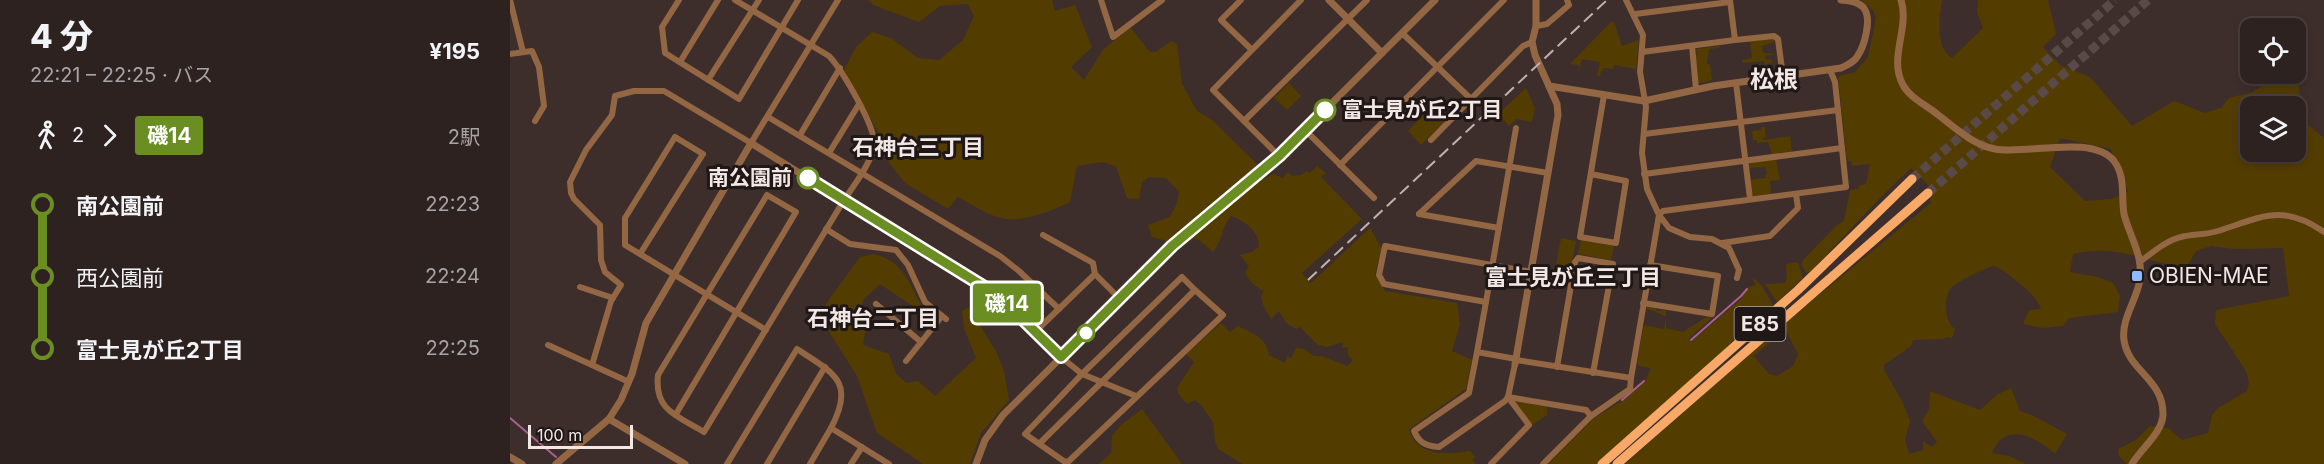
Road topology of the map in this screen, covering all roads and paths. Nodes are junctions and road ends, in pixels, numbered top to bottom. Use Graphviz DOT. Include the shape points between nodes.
graph roads {
  1 [pos="510,0"];
  2 [pos="679,0"];
  3 [pos="718,0"];
  4 [pos="735,0"];
  5 [pos="759,0"];
  6 [pos="798,0"];
  7 [pos="838,0"];
  8 [pos="1101,0"];
  9 [pos="1162,0"];
  10 [pos="1241,0"];
  11 [pos="1301,0"];
  12 [pos="1329,0"];
  13 [pos="1367,0"];
  14 [pos="1436,0"];
  15 [pos="1504,0"];
  16 [pos="1536,0"];
  17 [pos="1567,0"];
  18 [pos="1626,0"];
  19 [pos="1841,0"];
  20 [pos="1901,0"];
  21 [pos="1730,1"];
  22 [pos="753,11"];
  23 [pos="1635,14"];
  24 [pos="1348,19"];
  25 [pos="1536,26"];
  26 [pos="782,27"];
  27 [pos="1402,33"];
  28 [pos="1735,40"];
  29 [pos="1532,42"];
  30 [pos="811,45"];
  31 [pos="1692,46"];
  32 [pos="1252,50"];
  33 [pos="523,52"];
  34 [pos="1642,52"];
  35 [pos="1382,53"];
  36 [pos="510,54"];
  37 [pos="680,62"];
  38 [pos="1438,67"];
  39 [pos="840,68"];
  40 [pos="1830,70"];
  41 [pos="1783,77"];
  42 [pos="708,80"];
  43 [pos="1736,83"];
  44 [pos="1550,86"];
  45 [pos="1696,89"];
  46 [pos="1604,95"];
  47 [pos="1471,99"];
  48 [pos="1644,101"];
  49 [pos="859,104"];
  50 [pos="1838,110"];
  51 [pos="768,117"];
  52 [pos="535,121"];
  53 [pos="1244,121"];
  54 [pos="1740,122"];
  55 [pos="1516,128"];
  56 [pos="1305,130"];
  57 [pos="1644,134"];
  58 [pos="800,135"];
  59 [pos="1431,140"];
  60 [pos="752,143"];
  61 [pos="1842,148"];
  62 [pos="829,153"];
  63 [pos="1279,156"];
  64 [pos="1744,161"];
  65 [pos="1340,165"];
  66 [pos="1509,166"];
  67 [pos="862,173"];
  68 [pos="1548,174"];
  69 [pos="1591,174"];
  70 [pos="1644,174"];
  71 [pos="1912,178"];
  72 [pos="1246,184"];
  73 [pos="1928,193"];
  74 [pos="1796,194"];
  75 [pos="1374,198"];
  76 [pos="1750,199"];
  77 [pos="844,200"];
  78 [pos="1659,215"];
  79 [pos="1499,228"];
  80 [pos="826,229"];
  81 [pos="2324,232"];
  82 [pos="1043,235"];
  83 [pos="1722,243"];
  84 [pos="1172,246"];
  85 [pos="640,254"];
  86 [pos="2140,261"];
  87 [pos="1493,265"];
  88 [pos="1650,265"];
  89 [pos="1532,272"];
  90 [pos="674,274"];
  91 [pos="1095,274"];
  92 [pos="1737,278"];
  93 [pos="580,287"];
  94 [pos="1195,290"];
  95 [pos="706,294"];
  96 [pos="613,298"];
  97 [pos="1120,299"];
  98 [pos="1486,302"];
  99 [pos="1643,303"];
  100 [pos="876,304"];
  101 [pos="1059,309"];
  102 [pos="736,312"];
  103 [pos="766,330"];
  104 [pos="1035,332"];
  105 [pos="921,342"];
  106 [pos="548,345"];
  107 [pos="1477,352"];
  108 [pos="1061,357"];
  109 [pos="906,361"];
  110 [pos="1516,361"];
  111 [pos="592,365"];
  112 [pos="825,367"];
  113 [pos="1557,367"];
  114 [pos="1593,373"];
  115 [pos="1082,374"];
  116 [pos="1631,378"];
  117 [pos="1101,381"];
  118 [pos="629,382"];
  119 [pos="1137,396"];
  120 [pos="1508,397"];
  121 [pos="676,414"];
  122 [pos="1591,416"];
  123 [pos="609,419"];
  124 [pos="831,428"];
  125 [pos="1039,444"];
  126 [pos="862,447"];
  127 [pos="510,457"];
  128 [pos="522,464"];
  129 [pos="556,464"];
  130 [pos="685,464"];
  131 [pos="727,464"];
  132 [pos="767,464"];
  133 [pos="810,464"];
  134 [pos="851,464"];
  135 [pos="889,464"];
  136 [pos="976,464"];
  137 [pos="1491,464"];
  138 [pos="1543,464"];
  139 [pos="1602,464"];
  140 [pos="1617,464"];
  141 [pos="2132,464"];
  1 -- 33 [label="street"];
  2 -- 37 [label="street" via="662,27 665,53"];
  3 -- 37 [label="street"];
  4 -- 22 [label="street"];
  5 -- 22 [label="street"];
  6 -- 26 [label="street"];
  7 -- 30 [label="street"];
  8 -- 9 [label="street" via="1113,37"];
  10 -- 32 [label="street" via="1221,20"];
  11 -- 32 [label="street"];
  12 -- 24 [label="street"];
  13 -- 24 [label="street"];
  14 -- 27 [label="street"];
  15 -- 38 [label="street"];
  16 -- 25 [label="street"];
  17 -- 25 [label="street" via="1569,5 1547,24"];
  18 -- 23 [label="street"];
  19 -- 40 [label="street" via="1862,6 1867,26 1854,61"];
  20 -- 86 [label="street" via="1898,69 1906,90 1983,146 2016,151 2080,147 2108,156 2122,180 2127,224"];
  21 -- 23 [label="street"];
  21 -- 28 [label="street"];
  22 -- 26 [label="street"];
  22 -- 42 [label="street"];
  23 -- 34 [label="street" via="1643,33"];
  24 -- 35 [label="street"];
  24 -- 53 [label="street"];
  25 -- 29 [label="street"];
  26 -- 30 [label="street"];
  26 -- 42 [label="street" via="740,99"];
  27 -- 35 [label="street"];
  27 -- 38 [label="street"];
  28 -- 31 [label="street"];
  28 -- 41 [label="street" via="1774,36 1778,39"];
  29 -- 44 [label="street"];
  29 -- 47 [label="street" via="1523,46"];
  30 -- 39 [label="street"];
  30 -- 51 [label="street"];
  31 -- 34 [label="street"];
  31 -- 45 [label="street"];
  32 -- 53 [label="street" via="1213,90"];
  33 -- 36 [label="street"];
  33 -- 52 [label="street" via="532,51 539,67 544,106"];
  34 -- 48 [label="street"];
  35 -- 56 [label="street"];
  37 -- 42 [label="street"];
  38 -- 47 [label="street"];
  38 -- 65 [label="street"];
  39 -- 49 [label="street"];
  39 -- 58 [label="street"];
  40 -- 41 [label="street"];
  40 -- 50 [label="street"];
  41 -- 43 [label="street"];
  43 -- 45 [label="street"];
  43 -- 54 [label="street"];
  44 -- 46 [label="street"];
  44 -- 68 [label="street" via="1557,115"];
  45 -- 48 [label="street"];
  46 -- 48 [label="street"];
  46 -- 69 [label="street"];
  47 -- 59 [label="street"];
  48 -- 57 [label="street"];
  49 -- 62 [label="street"];
  49 -- 67 [label="street" via="875,144"];
  50 -- 54 [label="street"];
  50 -- 61 [label="street"];
  51 -- 58 [label="street"];
  51 -- 60 [label="street"];
  53 -- 63 [label="street"];
  54 -- 57 [label="street"];
  54 -- 64 [label="street"];
  55 -- 66 [label="street"];
  56 -- 63 [label="street"];
  56 -- 65 [label="street"];
  57 -- 70 [label="street"];
  58 -- 62 [label="street"];
  60 -- 77 [label="street"];
  60 -- 90 [label="street"];
  60 -- 96 [label="street" via="664,92 634,91 615,96 612,115 586,150 570,182 574,199 600,225 605,272 621,285"];
  61 -- 64 [label="street"];
  61 -- 74 [label="street" via="1846,187"];
  62 -- 67 [label="street"];
  63 -- 72 [label="street"];
  64 -- 70 [label="street"];
  64 -- 76 [label="street"];
  65 -- 75 [label="street"];
  66 -- 68 [label="street"];
  66 -- 79 [label="street"];
  66 -- 79 [label="street" via="1476,161 1419,214"];
  67 -- 77 [label="street"];
  67 -- 101 [label="street" via="1000,256"];
  68 -- 89 [label="street"];
  69 -- 69 [label="street" via="1626,181 1616,243 1580,237"];
  70 -- 78 [label="street"];
  71 -- 139 [label="highway, E85" via="1798,290"];
  73 -- 140 [label="highway, E85"];
  74 -- 76 [label="street"];
  74 -- 83 [label="street" via="1798,208 1774,234"];
  76 -- 78 [label="street" via="1663,211"];
  77 -- 80 [label="street"];
  77 -- 104 [label="street" via="999,296"];
  78 -- 83 [label="street" via="1678,233"];
  78 -- 88 [label="street"];
  79 -- 87 [label="street"];
  80 -- 103 [label="street"];
  80 -- 105 [label="street" via="850,244 896,250 908,265 925,302 944,317"];
  81 -- 86 [label="street" via="2293,216 2264,216 2215,232 2178,237"];
  82 -- 91 [label="street" via="1093,263"];
  83 -- 92 [label="street" via="1729,248 1739,270"];
  84 -- 97 [label="street"];
  85 -- 85 [label="street" via="703,154 675,137 625,218 625,245"];
  85 -- 90 [label="street"];
  86 -- 141 [label="street" via="2139,284 2124,341 2130,357 2156,388 2163,409 2156,432"];
  87 -- 89 [label="street"];
  87 -- 98 [label="street"];
  87 -- 98 [label="street" via="1385,246 1379,275 1384,284"];
  88 -- 99 [label="street"];
  88 -- 99 [label="street" via="1718,276 1712,314"];
  89 -- 110 [label="street"];
  90 -- 95 [label="street"];
  90 -- 118 [label="street" via="646,323"];
  91 -- 97 [label="street"];
  91 -- 101 [label="street"];
  93 -- 96 [label="street"];
  94 -- 115 [label="street" via="1182,277"];
  94 -- 117 [label="street"];
  94 -- 119 [label="street" via="1223,315"];
  95 -- 102 [label="street"];
  95 -- 102 [label="street" via="767,195 796,212"];
  95 -- 121 [label="street" via="658,375 661,401"];
  96 -- 111 [label="street"];
  97 -- 108 [label="street"];
  98 -- 107 [label="street"];
  99 -- 116 [label="street"];
  100 -- 105 [label="street"];
  101 -- 104 [label="street"];
  102 -- 103 [label="street"];
  102 -- 121 [label="street"];
  103 -- 121 [label="street" via="704,432"];
  104 -- 108 [label="street"];
  105 -- 109 [label="street"];
  106 -- 111 [label="street"];
  107 -- 110 [label="street"];
  107 -- 120 [label="street" via="1469,393 1414,431 1417,439 1427,447 1439,447"];
  108 -- 115 [label="street"];
  108 -- 136 [label="street" via="1003,415 985,440"];
  110 -- 113 [label="street"];
  110 -- 120 [label="street"];
  111 -- 118 [label="street"];
  112 -- 124 [label="street" via="842,390"];
  112 -- 131 [label="street" via="797,349"];
  112 -- 132 [label="street"];
  113 -- 114 [label="street"];
  113 -- 114 [label="street" via="1578,258 1613,264"];
  114 -- 116 [label="street"];
  115 -- 117 [label="street"];
  115 -- 125 [label="street" via="1025,434"];
  116 -- 122 [label="street" via="1630,389"];
  117 -- 119 [label="street"];
  117 -- 125 [label="street"];
  118 -- 123 [label="street"];
  119 -- 125 [label="street" via="1069,461"];
  120 -- 122 [label="street" via="1587,410"];
  120 -- 137 [label="street" via="1529,425"];
  122 -- 138 [label="street"];
  123 -- 129 [label="street"];
  123 -- 130 [label="street"];
  124 -- 126 [label="street"];
  124 -- 133 [label="street"];
  126 -- 134 [label="street"];
  126 -- 135 [label="street"];
  127 -- 128 [label="street"];
}
